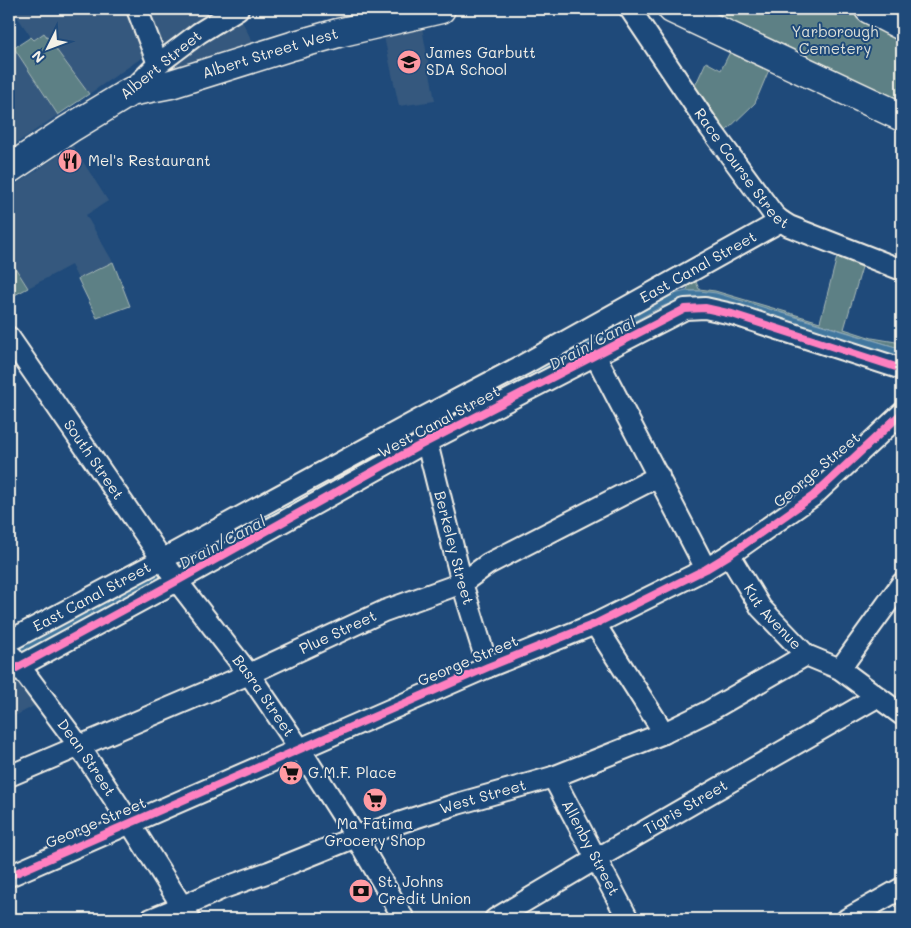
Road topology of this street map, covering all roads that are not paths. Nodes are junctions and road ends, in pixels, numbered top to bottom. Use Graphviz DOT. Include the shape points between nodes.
graph roads {
  1 [pos="137,9"];
  2 [pos="238,9"];
  3 [pos="441,9"];
  4 [pos="630,9"];
  5 [pos="672,9"];
  6 [pos="869,9"];
  7 [pos="902,26"];
  8 [pos="158,64"];
  9 [pos="130,92"];
  10 [pos="902,118"];
  11 [pos="9,169"];
  12 [pos="781,221"];
  13 [pos="902,270"];
  14 [pos="9,337"];
  15 [pos="595,355"];
  16 [pos="902,370"];
  17 [pos="902,413"];
  18 [pos="423,431"];
  19 [pos="659,476"];
  20 [pos="729,556"];
  21 [pos="706,569"];
  22 [pos="170,570"];
  23 [pos="462,583"];
  24 [pos="902,583"];
  25 [pos="595,624"];
  26 [pos="806,656"];
  27 [pos="12,658"];
  28 [pos="488,667"];
  29 [pos="840,669"];
  30 [pos="249,674"];
  31 [pos="877,697"];
  32 [pos="902,715"];
  33 [pos="664,733"];
  34 [pos="80,747"];
  35 [pos="300,749"];
  36 [pos="9,776"];
  37 [pos="553,777"];
  38 [pos="130,823"];
  39 [pos="356,837"];
  40 [pos="596,859"];
  41 [pos="9,876"];
  42 [pos="902,888"];
  43 [pos="186,913"];
  44 [pos="150,919"];
  45 [pos="404,919"];
  46 [pos="495,919"];
  47 [pos="628,919"];
  48 [pos="847,919"];
  1 -- 8 [label="street"];
  2 -- 8 [label="street, Albert Street"];
  3 -- 9 [label="main road, Albert Street West" via="338,33 171,84"];
  4 -- 12 [label="street, Race Course Street" via="710,128"];
  5 -- 10 [label="main road"];
  6 -- 7 [label="main road"];
  8 -- 9 [label="street, Albert Street"];
  9 -- 11 [label="main road, Albert Street"];
  12 -- 13 [label="street, Race Course Street"];
  12 -- 18 [label="street, East Canal Street" via="523,365"];
  14 -- 22 [label="street, South Street"];
  15 -- 16 [label="street, West Canal Street" via="685,309 705,308"];
  15 -- 18 [label="street, West Canal Street"];
  15 -- 19 [label="street"];
  17 -- 20 [label="street, George Street" via="813,496"];
  18 -- 22 [label="street, East Canal Street"];
  18 -- 23 [label="street, Berkeley Street"];
  19 -- 21 [label="street"];
  19 -- 23 [label="street, Plue Street" via="488,564"];
  20 -- 21 [label="street, George Street"];
  20 -- 26 [label="street, Kut Avenue" via="761,608"];
  21 -- 25 [label="street, George Street"];
  22 -- 27 [label="street, East Canal Street"];
  22 -- 27 [label="street"];
  22 -- 30 [label="street, Basra Street"];
  23 -- 28 [label="street, Berkeley Street"];
  23 -- 30 [label="street, Plue Street" via="384,611"];
  24 -- 29 [label="street"];
  25 -- 28 [label="street, George Street"];
  25 -- 33 [label="street"];
  26 -- 29 [label="street, Kut Avenue"];
  26 -- 33 [label="street, West Street"];
  27 -- 34 [label="street, Dean Street"];
  28 -- 35 [label="street, George Street"];
  29 -- 31 [label="street, Kut Avenue"];
  30 -- 34 [label="street, Plue Street"];
  30 -- 35 [label="street, Basra Street"];
  31 -- 32 [label="street, Kut Avenue"];
  31 -- 40 [label="street, Tigris Street"];
  33 -- 37 [label="street, West Street"];
  34 -- 36 [label="street, Plue Street"];
  34 -- 38 [label="street, Dean Street"];
  35 -- 38 [label="street, George Street"];
  35 -- 39 [label="street, Basra Street"];
  37 -- 39 [label="street, West Street"];
  37 -- 40 [label="street, Allenby Street"];
  38 -- 41 [label="street, George Street"];
  38 -- 43 [label="street, Dean Street"];
  39 -- 43 [label="street, West Street" via="221,889"];
  39 -- 45 [label="street, Basra Street"];
  40 -- 46 [label="street, Tigris Street"];
  40 -- 47 [label="street, Allenby Street"];
  42 -- 48 [label="street"];
  43 -- 44 [label="street, West Street"];
}
